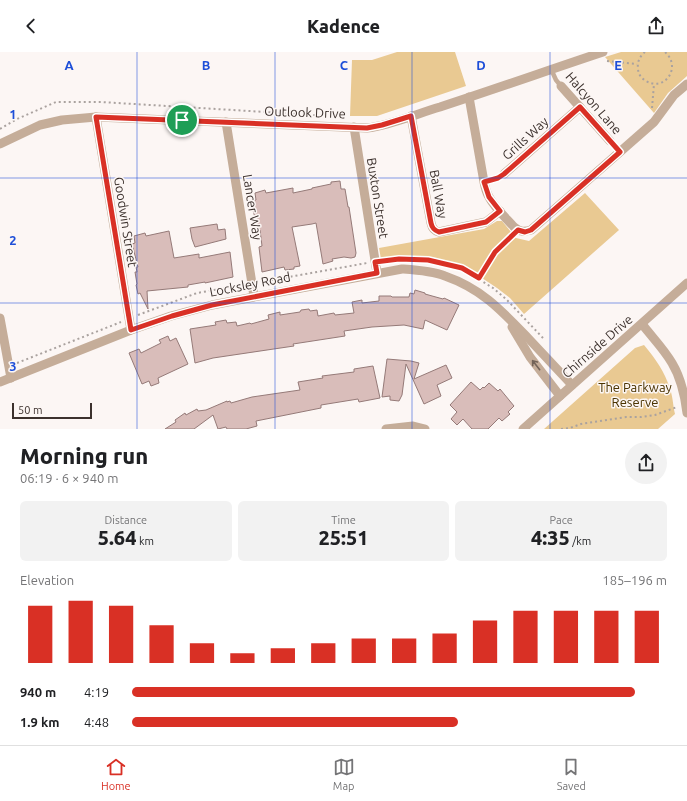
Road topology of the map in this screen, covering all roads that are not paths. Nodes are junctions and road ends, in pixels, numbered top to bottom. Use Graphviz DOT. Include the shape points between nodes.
graph roads {
  1 [pos="604,56"];
  2 [pos="551,69"];
  3 [pos="687,84"];
  4 [pos="561,86"];
  5 [pos="469,97"];
  6 [pos="580,107"];
  7 [pos="411,116"];
  8 [pos="96,117"];
  9 [pos="226,122"];
  10 [pos="354,127"];
  11 [pos="610,141"];
  12 [pos="0,144"];
  13 [pos="620,152"];
  14 [pos="504,174"];
  15 [pos="484,182"];
  16 [pos="500,211"];
  17 [pos="377,273"];
  18 [pos="687,283"];
  19 [pos="254,296"];
  20 [pos="505,313"];
  21 [pos="0,318"];
  22 [pos="642,324"];
  23 [pos="131,330"];
  24 [pos="11,378"];
  25 [pos="0,382"];
  26 [pos="572,385"];
  27 [pos="560,396"];
  28 [pos="686,409"];
  29 [pos="386,429"];
  30 [pos="425,429"];
  31 [pos="523,429"];
  1 -- 2 [label="street, Outlook Drive"];
  2 -- 4 [label="lane, Halcyon Lane"];
  2 -- 5 [label="street, Outlook Drive"];
  3 -- 13 [label="street" via="674,95 654,122"];
  4 -- 6 [label="street, Halcyon Lane"];
  5 -- 7 [label="street, Outlook Drive"];
  5 -- 15 [label="street"];
  6 -- 11 [label="street, Halcyon Lane"];
  6 -- 14 [label="street, Grills Way"];
  7 -- 10 [label="street, Outlook Drive" via="367,128"];
  7 -- 16 [label="street, Ball Way" via="433,228 439,232 486,222"];
  8 -- 9 [label="street, Outlook Drive"];
  8 -- 12 [label="street, Outlook Drive" via="40,125"];
  8 -- 23 [label="street, Goodwin Street"];
  9 -- 10 [label="street, Outlook Drive"];
  9 -- 19 [label="street, Lancer Way"];
  10 -- 17 [label="street, Buxton Street"];
  11 -- 13 [label="lane, Halcyon Lane"];
  13 -- 16 [label="street" via="531,230 518,230"];
  14 -- 15 [label="lane, Grills Way"];
  15 -- 16 [label="street" via="489,197"];
  17 -- 19 [label="street, Locksley Road"];
  17 -- 20 [label="street, Locksley Road" via="402,269 444,275 480,292"];
  18 -- 22 [label="street, Chirnside Drive"];
  19 -- 23 [label="street, Locksley Road" via="172,316"];
  20 -- 26 [label="street, Locksley Road"];
  27 -- 20 [label="street, Locksley Road, one-way" via="530,357"];
  21 -- 24 [label="street"];
  22 -- 26 [label="street, Chirnside Drive"];
  22 -- 28 [label="street" via="672,363 680,381"];
  23 -- 24 [label="street, Locksley Road"];
  24 -- 25 [label="street, Locksley Road"];
  26 -- 27 [label="street, Chirnside Drive"];
  27 -- 31 [label="street, Chirnside Drive"];
  29 -- 30 [label="street" via="413,426"];
}
